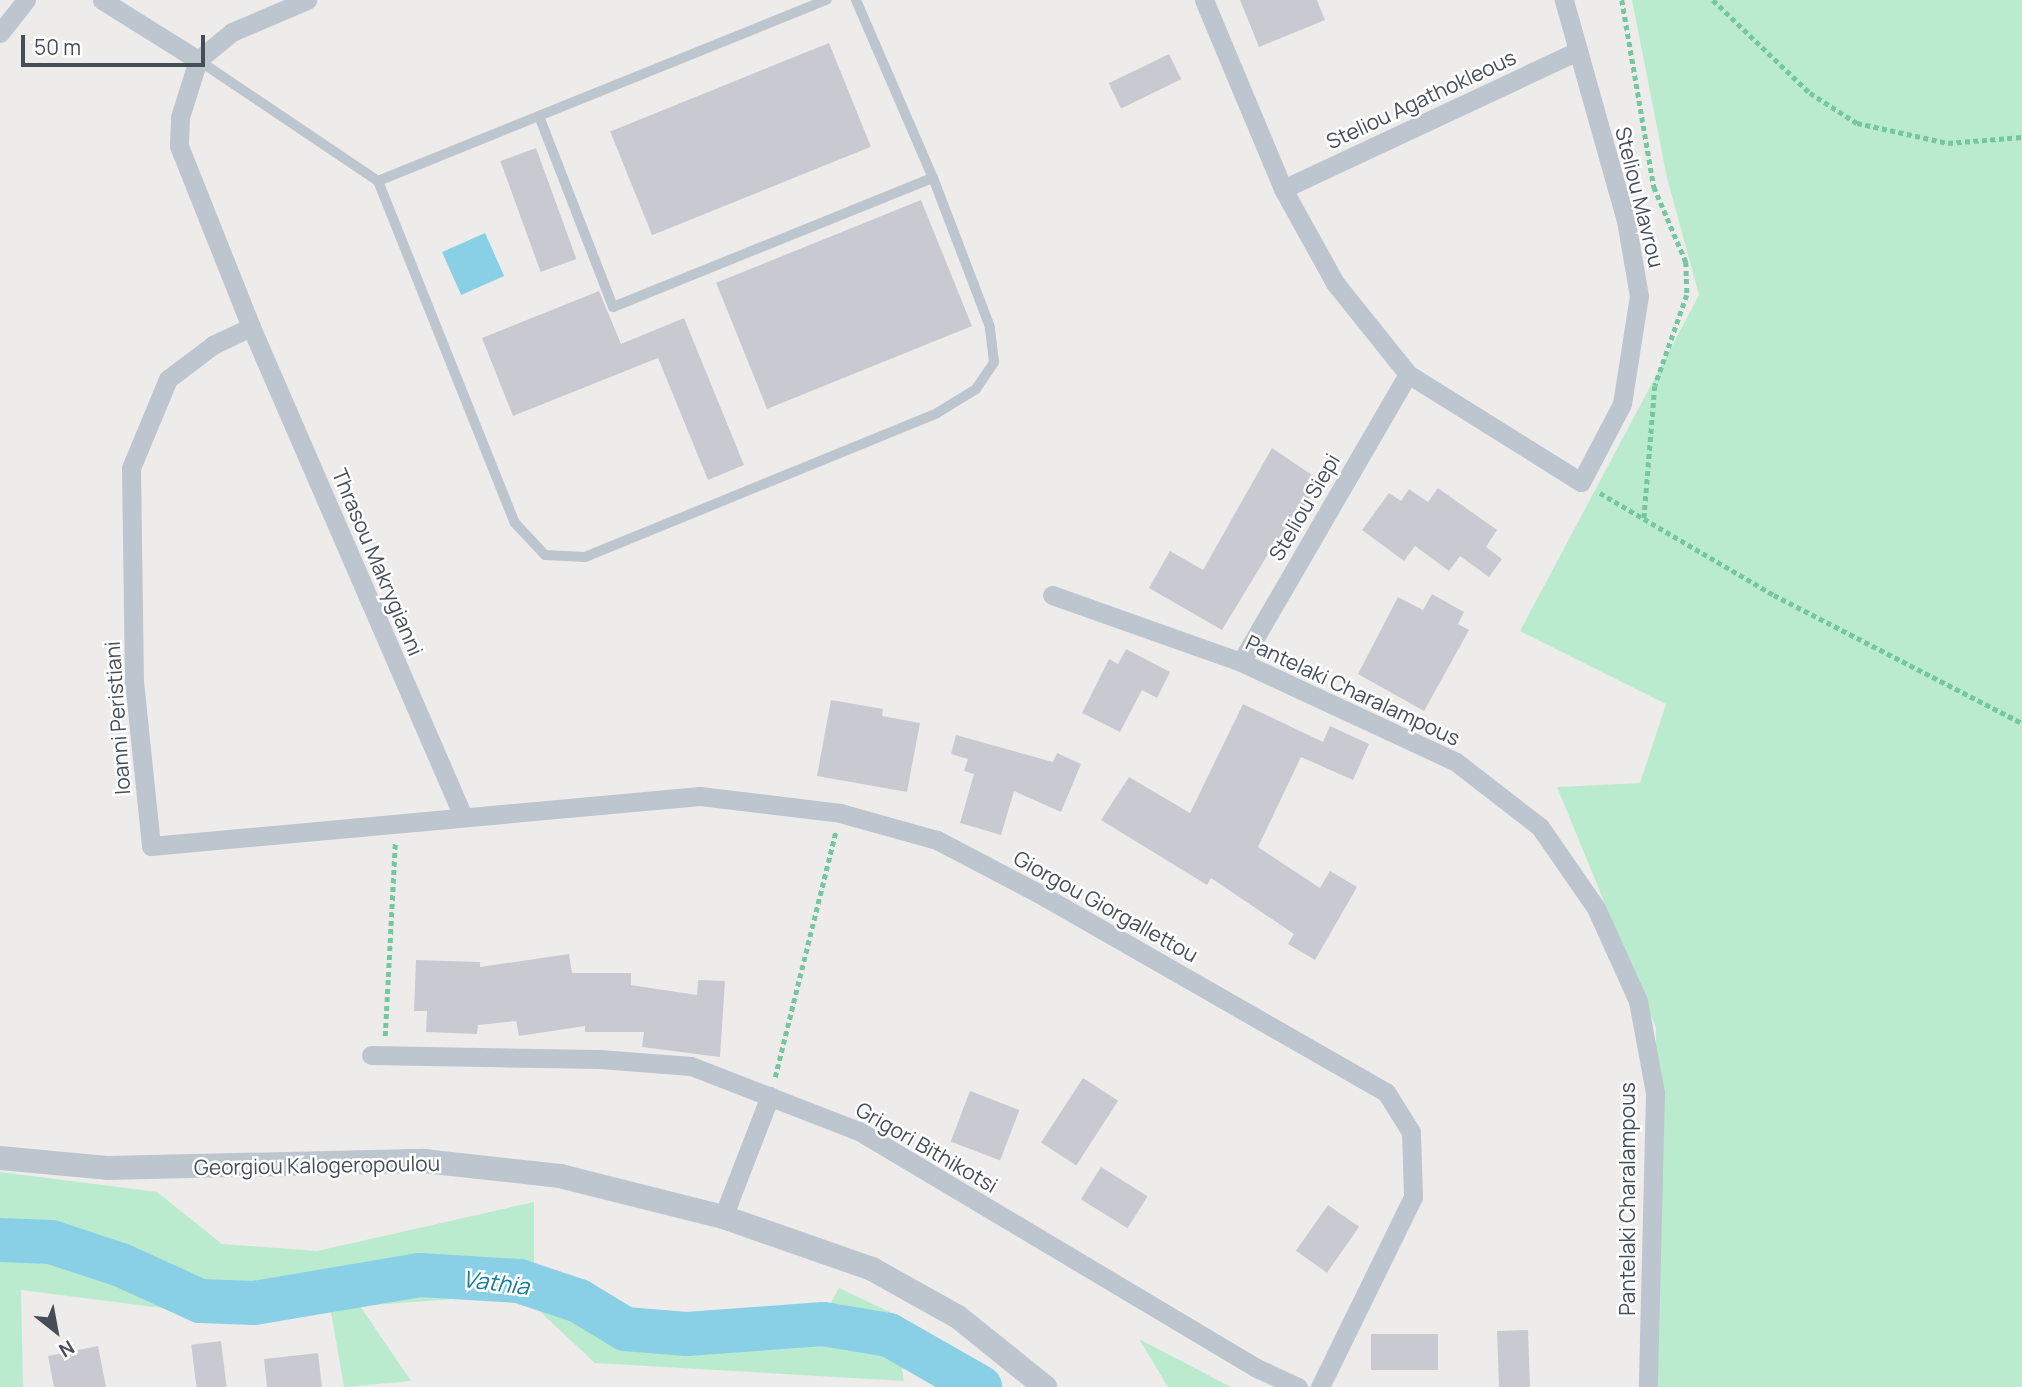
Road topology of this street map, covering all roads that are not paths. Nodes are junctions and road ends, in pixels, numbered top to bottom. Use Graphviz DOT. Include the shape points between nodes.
graph roads {
  1 [pos="26,0"];
  2 [pos="102,0"];
  3 [pos="307,0"];
  4 [pos="827,0"];
  5 [pos="856,0"];
  6 [pos="1204,0"];
  7 [pos="1563,0"];
  8 [pos="0,33"];
  9 [pos="1577,51"];
  10 [pos="198,60"];
  11 [pos="539,116"];
  12 [pos="933,178"];
  13 [pos="378,181"];
  14 [pos="1283,189"];
  15 [pos="251,327"];
  16 [pos="1408,374"];
  17 [pos="1052,595"];
  18 [pos="1241,662"];
  19 [pos="462,814"];
  20 [pos="378,1055"];
  21 [pos="770,1096"];
  22 [pos="0,1158"];
  23 [pos="723,1217"];
  24 [pos="1045,1387"];
  25 [pos="1298,1387"];
  26 [pos="1320,1387"];
  27 [pos="1648,1387"];
  1 -- 8 [label="street"];
  2 -- 10 [label="street"];
  3 -- 10 [label="street" via="232,32"];
  4 -- 11 [label="lane"];
  5 -- 12 [label="lane"];
  6 -- 14 [label="street"];
  7 -- 9 [label="street, Steliou Mavrou"];
  9 -- 14 [label="street, Steliou Agathokleous"];
  9 -- 16 [label="street, Steliou Mavrou" via="1626,221 1639,296 1622,404 1581,482"];
  10 -- 13 [label="lane"];
  10 -- 15 [label="street, Thrasou Makrygianni" via="180,117 179,146"];
  11 -- 12 [label="lane" via="612,307"];
  11 -- 13 [label="lane"];
  12 -- 13 [label="lane" via="990,327 994,362 976,389 937,413 585,557 545,555 515,523"];
  14 -- 16 [label="street" via="1335,283"];
  15 -- 19 [label="street, Thrasou Makrygianni"];
  15 -- 19 [label="street, Ioanni Peristiani" via="213,345 168,379 131,468 134,681 151,846"];
  16 -- 18 [label="street, Steliou Siepi"];
  17 -- 18 [label="street, Pantelaki Charalampous"];
  18 -- 27 [label="street, Pantelaki Charalampous" via="1456,762 1541,827 1596,908 1638,1001 1654,1093"];
  19 -- 26 [label="street, Giorgou Giorgallettou" via="700,796 840,813 948,846 1387,1092 1411,1132 1413,1197"];
  20 -- 21 [label="street, Grigori Bithikotsi" via="600,1059 691,1066"];
  21 -- 23 [label="street"];
  21 -- 25 [label="street, Grigori Bithikotsi" via="859,1131 1259,1369"];
  22 -- 23 [label="street, Georgiou Kalogeropoulou" via="107,1168 424,1161 560,1176"];
  23 -- 24 [label="street, Georgiou Kalogeropoulou" via="873,1269 958,1317"];
}
